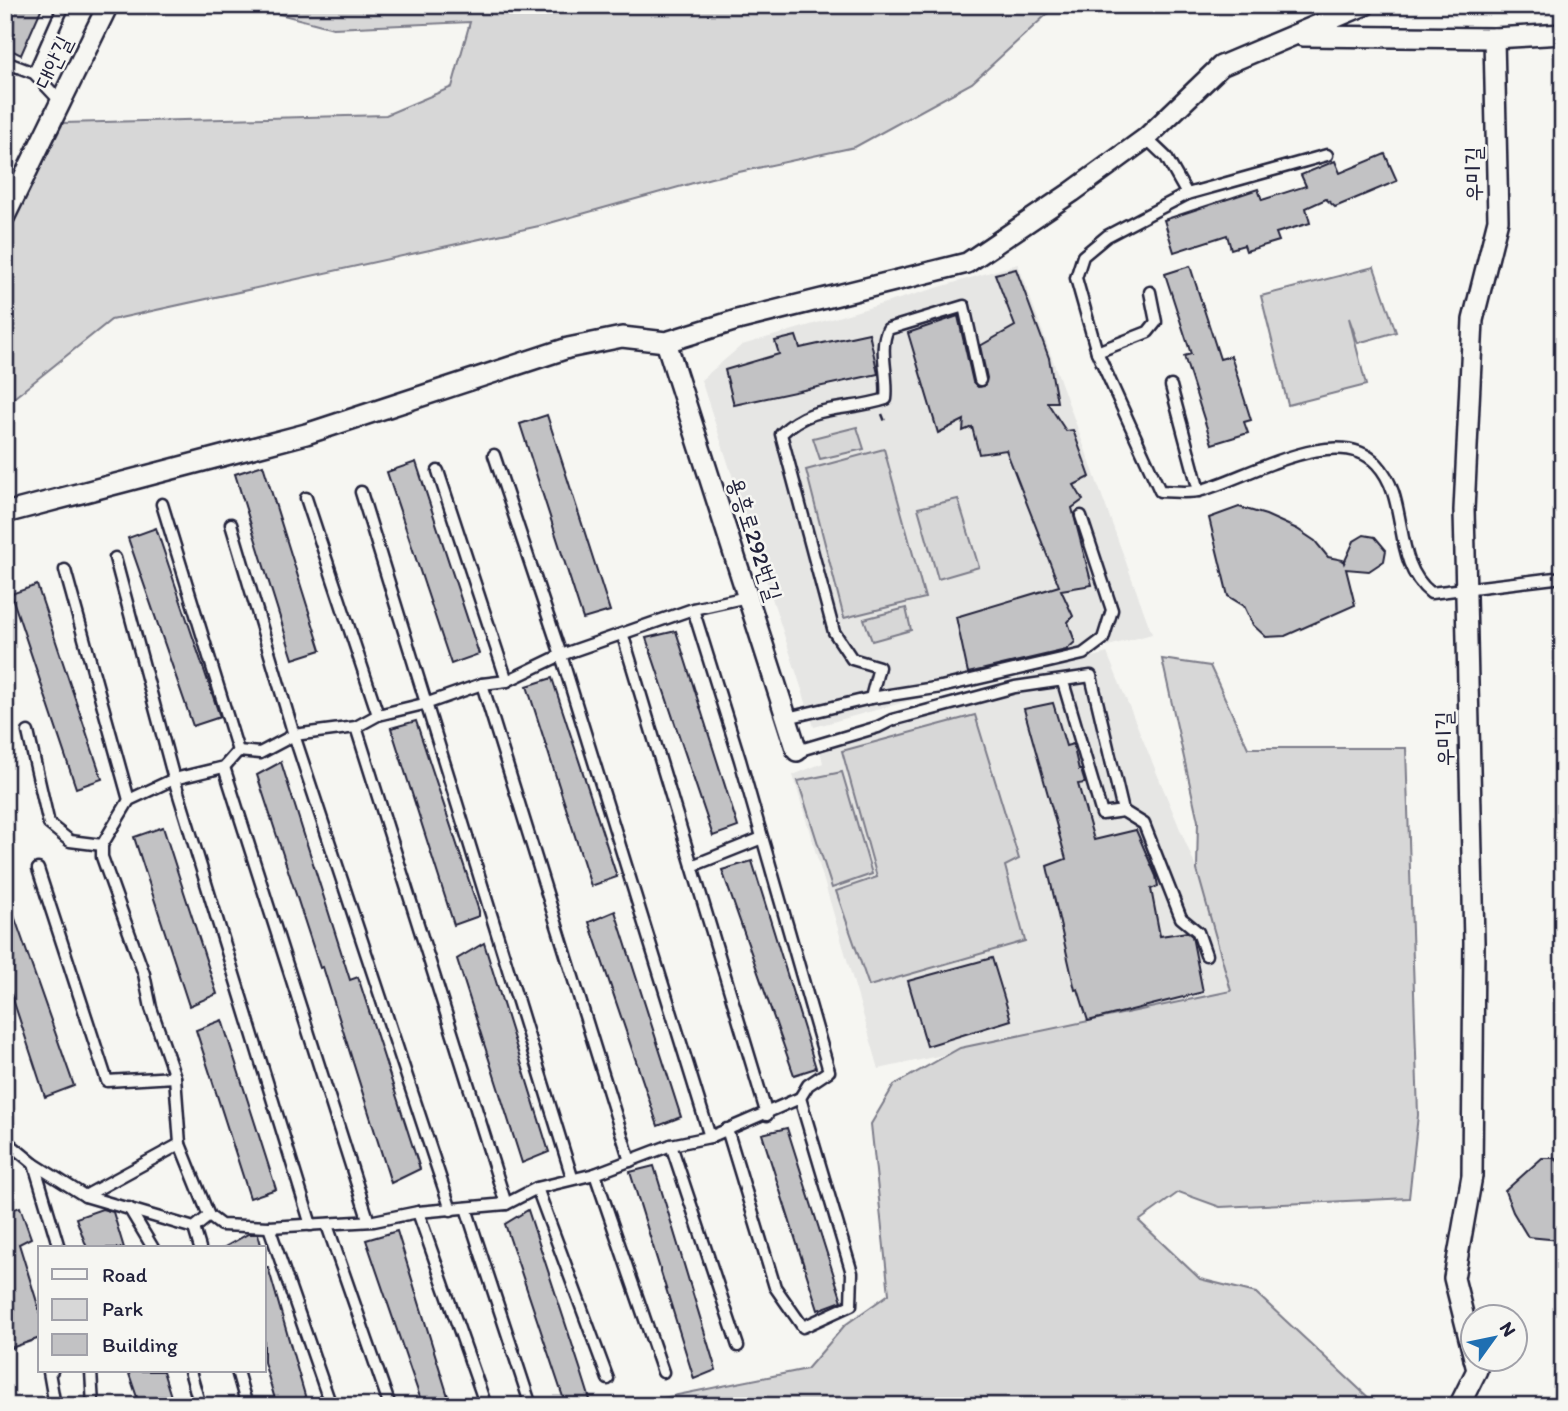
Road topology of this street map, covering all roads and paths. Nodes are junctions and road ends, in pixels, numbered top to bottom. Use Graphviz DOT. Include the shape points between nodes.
graph roads {
  1 [pos="64,5"];
  2 [pos="108,5"];
  3 [pos="1365,5"];
  4 [pos="1563,34"];
  5 [pos="1295,36"];
  6 [pos="1494,38"];
  7 [pos="5,62"];
  8 [pos="34,74"];
  9 [pos="61,102"];
  10 [pos="1146,138"];
  11 [pos="1327,155"];
  12 [pos="1187,194"];
  13 [pos="5,216"];
  14 [pos="1150,292"];
  15 [pos="666,342"];
  16 [pos="1097,352"];
  17 [pos="980,380"];
  18 [pos="1171,386"];
  19 [pos="494,455"];
  20 [pos="438,471"];
  21 [pos="1199,491"];
  22 [pos="361,492"];
  23 [pos="306,498"];
  24 [pos="162,504"];
  25 [pos="5,513"];
  26 [pos="1081,516"];
  27 [pos="231,524"];
  28 [pos="115,558"];
  29 [pos="65,570"];
  30 [pos="1563,578"];
  31 [pos="1465,587"];
  32 [pos="747,597"];
  33 [pos="693,609"];
  34 [pos="623,636"];
  35 [pos="561,655"];
  36 [pos="507,681"];
  37 [pos="1063,682"];
  38 [pos="482,684"];
  39 [pos="871,698"];
  40 [pos="428,703"];
  41 [pos="378,715"];
  42 [pos="787,718"];
  43 [pos="355,727"];
  44 [pos="28,732"];
  45 [pos="295,735"];
  46 [pos="238,751"];
  47 [pos="797,751"];
  48 [pos="224,767"];
  49 [pos="174,779"];
  50 [pos="129,800"];
  51 [pos="1123,811"];
  52 [pos="762,838"];
  53 [pos="102,845"];
  54 [pos="692,866"];
  55 [pos="38,869"];
  56 [pos="1206,955"];
  57 [pos="175,1077"];
  58 [pos="800,1098"];
  59 [pos="767,1115"];
  60 [pos="727,1129"];
  61 [pos="710,1137"];
  62 [pos="5,1139"];
  63 [pos="180,1144"];
  64 [pos="671,1145"];
  65 [pos="631,1161"];
  66 [pos="34,1164"];
  67 [pos="595,1174"];
  68 [pos="572,1177"];
  69 [pos="537,1188"];
  70 [pos="85,1196"];
  71 [pos="506,1204"];
  72 [pos="128,1208"];
  73 [pos="466,1208"];
  74 [pos="451,1210"];
  75 [pos="418,1212"];
  76 [pos="209,1216"];
  77 [pos="368,1219"];
  78 [pos="327,1224"];
  79 [pos="311,1225"];
  80 [pos="269,1227"];
  81 [pos="194,1228"];
  82 [pos="58,1246"];
  83 [pos="152,1246"];
  84 [pos="199,1246"];
  85 [pos="1460,1302"];
  86 [pos="738,1346"];
  87 [pos="48,1372"];
  88 [pos="91,1372"];
  89 [pos="190,1372"];
  90 [pos="237,1372"];
  91 [pos="663,1372"];
  92 [pos="1476,1372"];
  93 [pos="608,1379"];
  94 [pos="55,1406"];
  95 [pos="93,1406"];
  96 [pos="200,1406"];
  97 [pos="247,1406"];
  98 [pos="331,1406"];
  99 [pos="390,1406"];
  100 [pos="486,1406"];
  101 [pos="531,1406"];
  102 [pos="1459,1406"];
  1 -- 8 [label="lane"];
  2 -- 9 [label="street, 대안길"];
  3 -- 5 [label="street"];
  4 -- 6 [label="street"];
  5 -- 6 [label="street"];
  5 -- 10 [label="street" via="1221,66"];
  6 -- 31 [label="street, 우미길" via="1498,220 1473,320"];
  7 -- 8 [label="lane"];
  8 -- 9 [label="lane"];
  9 -- 13 [label="street, 대안길"];
  10 -- 12 [label="lane" via="1166,157"];
  10 -- 15 [label="street" via="967,263"];
  11 -- 12 [label="lane"];
  12 -- 16 [label="lane" via="1107,236 1083,256 1076,278"];
  14 -- 16 [label="lane" via="1156,322 1148,332"];
  15 -- 25 [label="street" via="622,337 568,348 306,434"];
  15 -- 32 [label="street, 용흥로292번길"];
  16 -- 21 [label="lane" via="1160,491"];
  17 -- 39 [label="lane" via="964,306 888,329 883,340 889,379 886,399 867,406 832,406 794,421 781,434 834,632 852,659 878,667"];
  18 -- 21 [label="lane"];
  19 -- 35 [label="lane"];
  20 -- 36 [label="lane"];
  21 -- 31 [label="lane" via="1325,447 1352,449 1370,456 1382,468 1418,583 1431,593"];
  22 -- 40 [label="lane"];
  23 -- 41 [label="lane"];
  24 -- 46 [label="lane"];
  26 -- 39 [label="lane" via="1112,610 1103,639 1083,654 1030,668"];
  27 -- 45 [label="lane"];
  28 -- 49 [label="lane"];
  29 -- 50 [label="lane"];
  30 -- 31 [label="lane"];
  31 -- 85 [label="street, 우미길" via="1474,942 1472,1176 1454,1278"];
  32 -- 33 [label="lane"];
  32 -- 42 [label="street, 용흥로292번길"];
  33 -- 34 [label="lane"];
  33 -- 52 [label="lane"];
  34 -- 35 [label="lane"];
  34 -- 54 [label="lane"];
  35 -- 36 [label="lane"];
  35 -- 61 [label="lane"];
  36 -- 38 [label="lane"];
  37 -- 47 [label="lane" via="1015,687"];
  37 -- 51 [label="lane" via="1102,814"];
  37 -- 51 [label="lane" via="1091,676"];
  38 -- 40 [label="lane"];
  38 -- 65 [label="lane"];
  39 -- 42 [label="lane"];
  40 -- 41 [label="lane"];
  40 -- 68 [label="lane"];
  41 -- 43 [label="lane"];
  42 -- 47 [label="street, 용흥로292번길"];
  43 -- 45 [label="lane"];
  43 -- 71 [label="lane"];
  44 -- 53 [label="lane" via="49,824 70,841"];
  45 -- 46 [label="lane" via="260,753"];
  45 -- 74 [label="lane"];
  46 -- 48 [label="lane"];
  48 -- 49 [label="lane"];
  48 -- 77 [label="lane"];
  49 -- 50 [label="lane"];
  49 -- 79 [label="lane"];
  50 -- 53 [label="lane"];
  51 -- 56 [label="lane" via="1144,824 1181,918 1198,932"];
  52 -- 54 [label="lane"];
  52 -- 58 [label="lane" via="829,1071 808,1085"];
  53 -- 57 [label="lane" via="102,857"];
  54 -- 59 [label="lane"];
  55 -- 57 [label="lane" via="107,1081"];
  57 -- 63 [label="lane"];
  58 -- 59 [label="lane"];
  58 -- 60 [label="lane" via="852,1273 851,1305 803,1327 775,1287"];
  59 -- 60 [label="lane"];
  60 -- 61 [label="lane"];
  61 -- 64 [label="lane"];
  62 -- 66 [label="lane"];
  63 -- 70 [label="lane"];
  63 -- 76 [label="lane"];
  64 -- 65 [label="lane"];
  64 -- 86 [label="lane"];
  65 -- 67 [label="lane"];
  66 -- 70 [label="lane"];
  66 -- 82 [label="lane"];
  67 -- 68 [label="lane"];
  67 -- 91 [label="lane"];
  68 -- 69 [label="lane"];
  69 -- 71 [label="lane"];
  69 -- 93 [label="lane"];
  70 -- 72 [label="lane"];
  71 -- 73 [label="lane"];
  72 -- 81 [label="lane"];
  72 -- 83 [label="lane"];
  73 -- 74 [label="lane"];
  73 -- 101 [label="lane"];
  74 -- 75 [label="lane"];
  75 -- 77 [label="lane"];
  75 -- 100 [label="lane"];
  76 -- 80 [label="lane" via="221,1225"];
  76 -- 81 [label="lane"];
  77 -- 78 [label="lane"];
  78 -- 79 [label="lane"];
  78 -- 99 [label="lane"];
  79 -- 80 [label="lane"];
  80 -- 98 [label="lane"];
  81 -- 84 [label="lane"];
  87 -- 94 [label="lane"];
  88 -- 95 [label="lane"];
  89 -- 96 [label="lane"];
  90 -- 97 [label="lane"];
  92 -- 102 [label="street, 우미길"];
}
